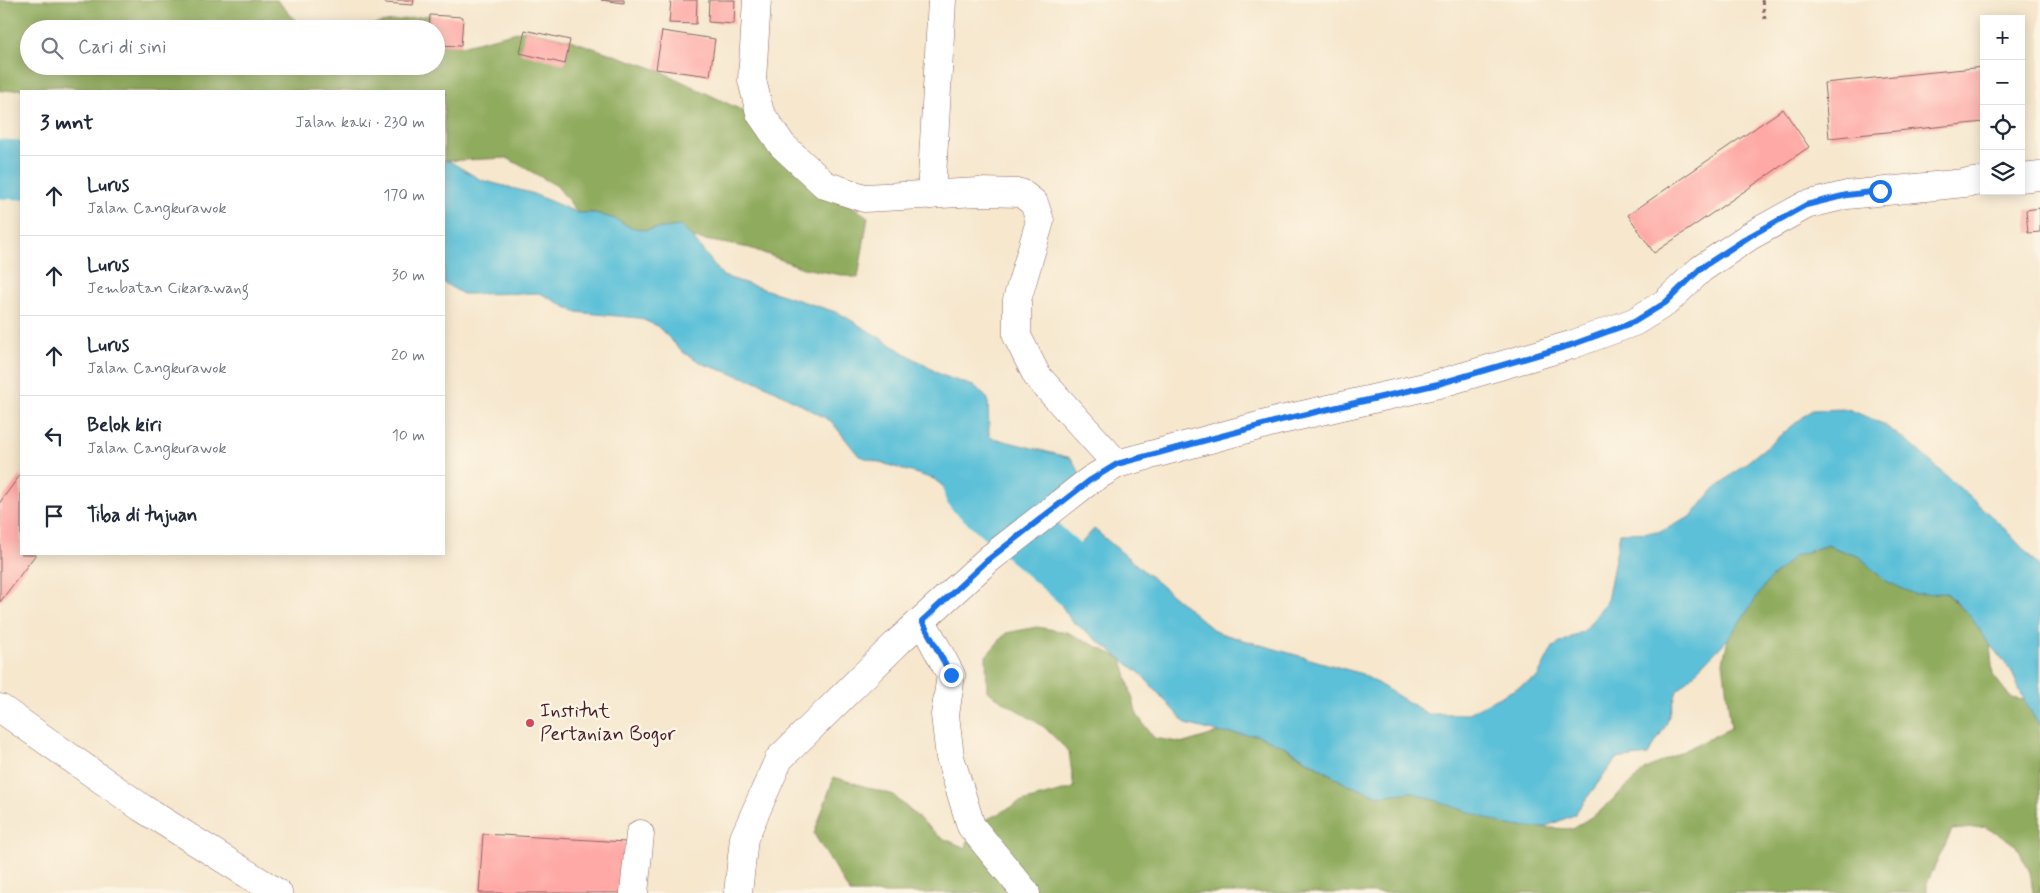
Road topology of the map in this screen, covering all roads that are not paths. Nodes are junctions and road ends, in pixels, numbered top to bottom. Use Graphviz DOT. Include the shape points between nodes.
graph roads {
  1 [pos="757,0"];
  2 [pos="942,0"];
  3 [pos="2040,176"];
  4 [pos="2025,178"];
  5 [pos="1980,181"];
  6 [pos="931,195"];
  7 [pos="1117,464"];
  8 [pos="922,621"];
  9 [pos="0,708"];
  10 [pos="640,834"];
  11 [pos="278,893"];
  12 [pos="634,893"];
  13 [pos="738,893"];
  14 [pos="1026,893"];
  1 -- 6 [label="street" via="752,80 760,113 782,145 825,185 864,198"];
  2 -- 6 [label="street"];
  3 -- 4 [label="street"];
  5 -- 7 [label="street" via="1847,195 1806,205 1701,268 1665,303 1634,322 1571,345 1438,384 1281,420"];
  6 -- 7 [label="street" via="1021,193 1034,203 1040,221 1017,300 1017,336 1037,376"];
  7 -- 8 [label="street" via="1089,481 989,559"];
  8 -- 13 [label="street" via="779,759 744,838"];
  8 -- 14 [label="street" via="951,675 945,715 950,757 971,826"];
  9 -- 11 [label="street" via="142,808"];
  10 -- 12 [label="street"];
}
